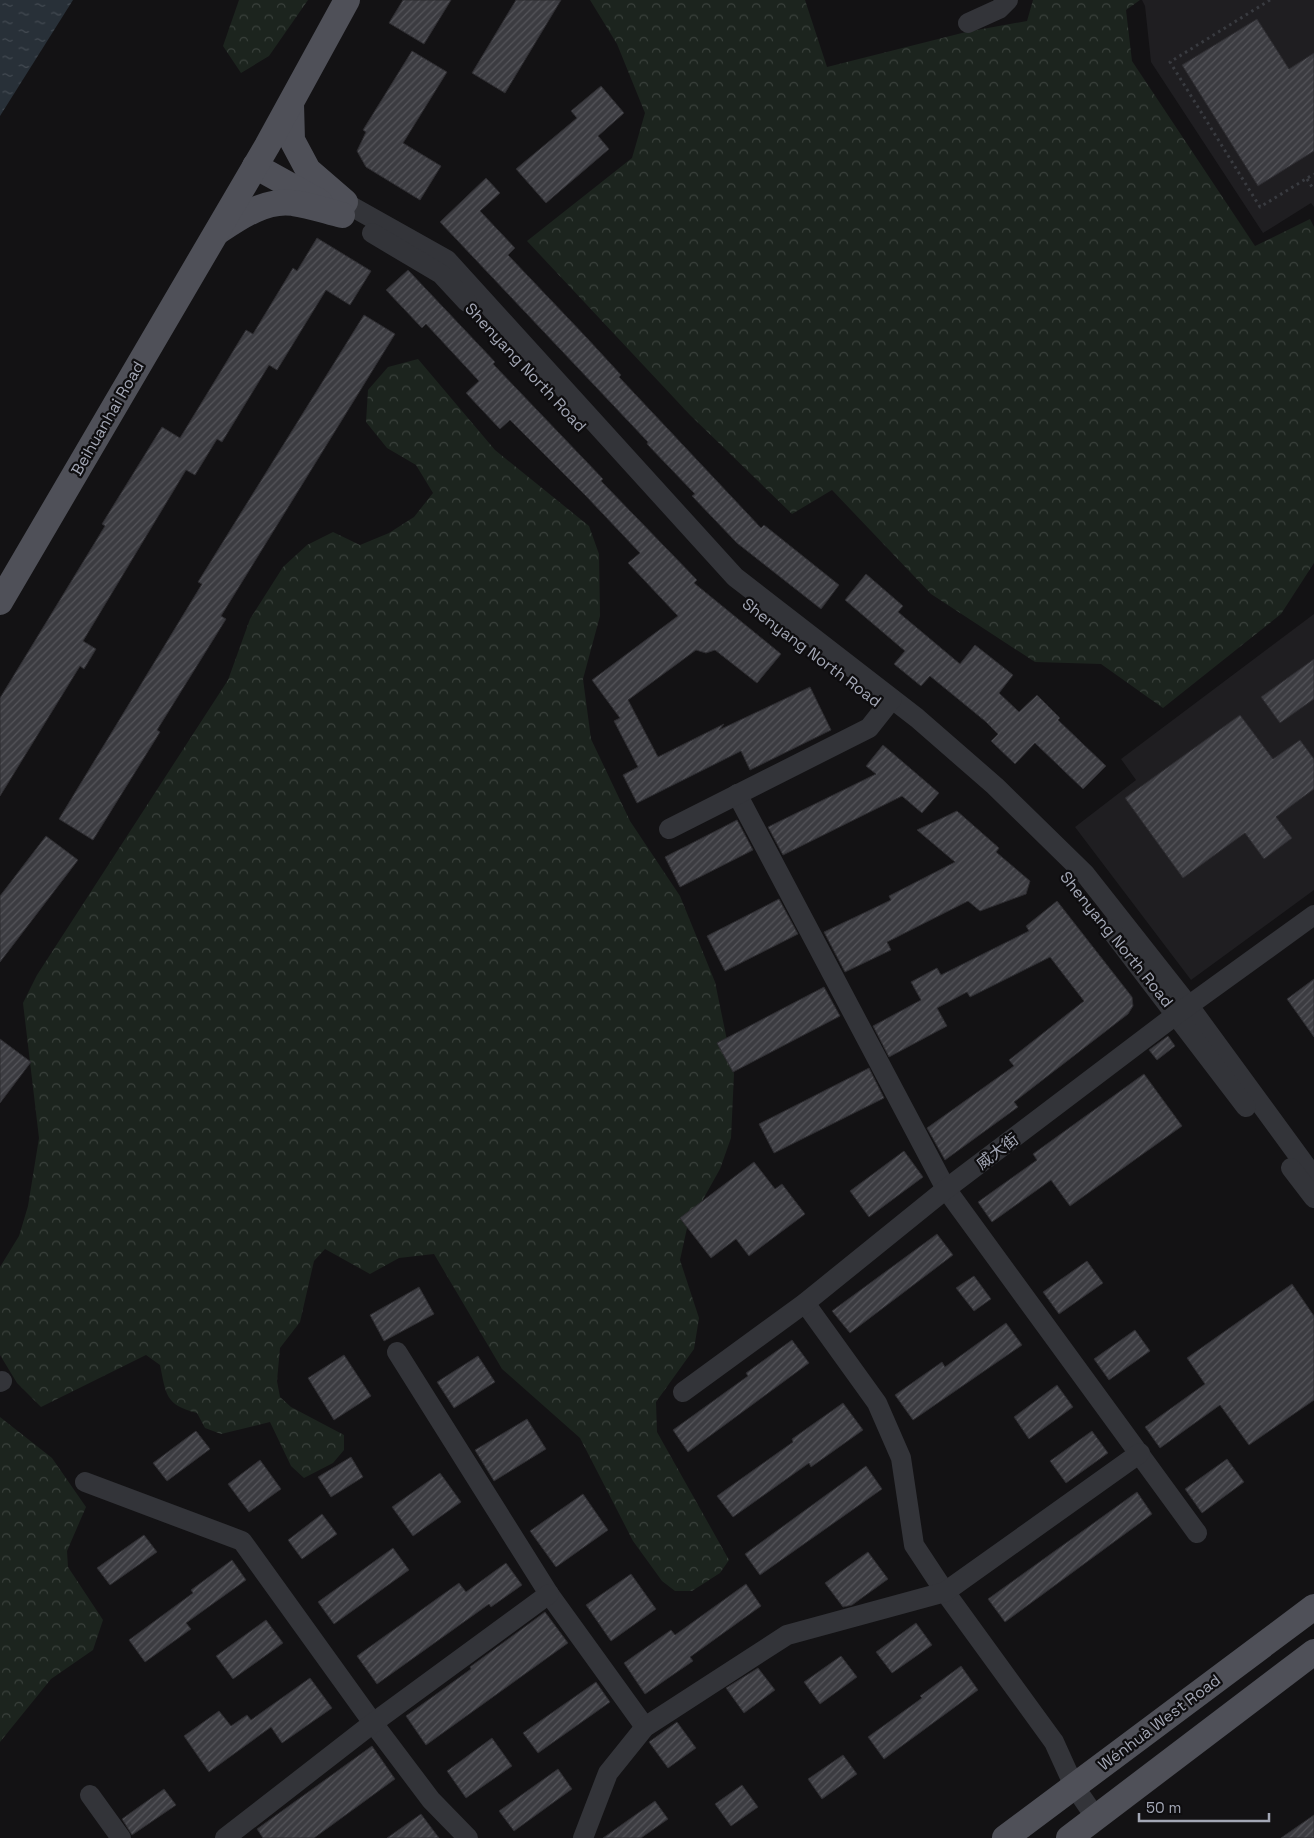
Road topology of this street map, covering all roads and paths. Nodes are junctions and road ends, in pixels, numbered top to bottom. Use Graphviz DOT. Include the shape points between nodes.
graph roads {
  1 [pos="347,0"];
  2 [pos="1008,0"];
  3 [pos="1270,0"];
  4 [pos="968,23"];
  5 [pos="291,102"];
  6 [pos="258,160"];
  7 [pos="1314,174"];
  8 [pos="1307,179"];
  9 [pos="1314,190"];
  10 [pos="343,209"];
  11 [pos="214,235"];
  12 [pos="0,602"];
  13 [pos="889,703"];
  14 [pos="737,794"];
  15 [pos="669,829"];
  16 [pos="1314,915"];
  17 [pos="1183,1010"];
  18 [pos="1314,1177"];
  19 [pos="946,1189"];
  20 [pos="1314,1198"];
  21 [pos="806,1303"];
  22 [pos="397,1352"];
  23 [pos="683,1392"];
  24 [pos="1140,1453"];
  25 [pos="84,1482"];
  26 [pos="1197,1533"];
  27 [pos="945,1592"];
  28 [pos="549,1594"];
  29 [pos="1314,1607"];
  30 [pos="1314,1652"];
  31 [pos="373,1723"];
  32 [pos="646,1727"];
  33 [pos="1074,1786"];
  34 [pos="90,1795"];
  35 [pos="1096,1818"];
  36 [pos="234,1835"];
  37 [pos="121,1838"];
  38 [pos="468,1838"];
  39 [pos="583,1838"];
  40 [pos="1004,1838"];
  41 [pos="1069,1838"];
  1 -- 5 [label="main road"];
  2 -- 4 [label="street"];
  3 -- 8 [label="path" via="1170,62 1260,207"];
  5 -- 6 [label="main road"];
  5 -- 10 [label="main road" via="292,140 308,170"];
  6 -- 10 [label="main road, Shenyang North Road"];
  6 -- 11 [label="main road, Beihuanhai Road"];
  7 -- 8 [label="path"];
  8 -- 9 [label="path"];
  10 -- 11 [label="main road" via="292,202 270,204 245,214"];
  10 -- 13 [label="street, Shenyang North Road" via="447,260 735,577"];
  11 -- 12 [label="main road, Beihuanhai Road"];
  13 -- 14 [label="street" via="870,728"];
  13 -- 17 [label="street, Shenyang North Road" via="1073,880"];
  14 -- 15 [label="street"];
  14 -- 19 [label="street"];
  16 -- 17 [label="street, 威大街"];
  17 -- 18 [label="street, Shenyang North Road"];
  17 -- 19 [label="street, 威大街"];
  17 -- 20 [label="street, Shenyang North Road"];
  19 -- 21 [label="street, 威大街"];
  19 -- 24 [label="street"];
  21 -- 23 [label="street, 威大街"];
  21 -- 27 [label="street" via="877,1403 901,1458 914,1545"];
  22 -- 28 [label="street"];
  24 -- 26 [label="street"];
  24 -- 27 [label="street"];
  25 -- 31 [label="street" via="242,1541"];
  27 -- 32 [label="street" via="787,1635"];
  27 -- 33 [label="street" via="1054,1742"];
  28 -- 31 [label="street"];
  28 -- 32 [label="street"];
  29 -- 33 [label="main road, Wénhuà West Road"];
  30 -- 35 [label="main road"];
  31 -- 36 [label="street"];
  31 -- 38 [label="street" via="431,1800"];
  32 -- 39 [label="street" via="608,1773"];
  33 -- 35 [label="street"];
  33 -- 40 [label="main road, Wénhuà West Road"];
  34 -- 37 [label="street"];
  35 -- 41 [label="main road"];
}
